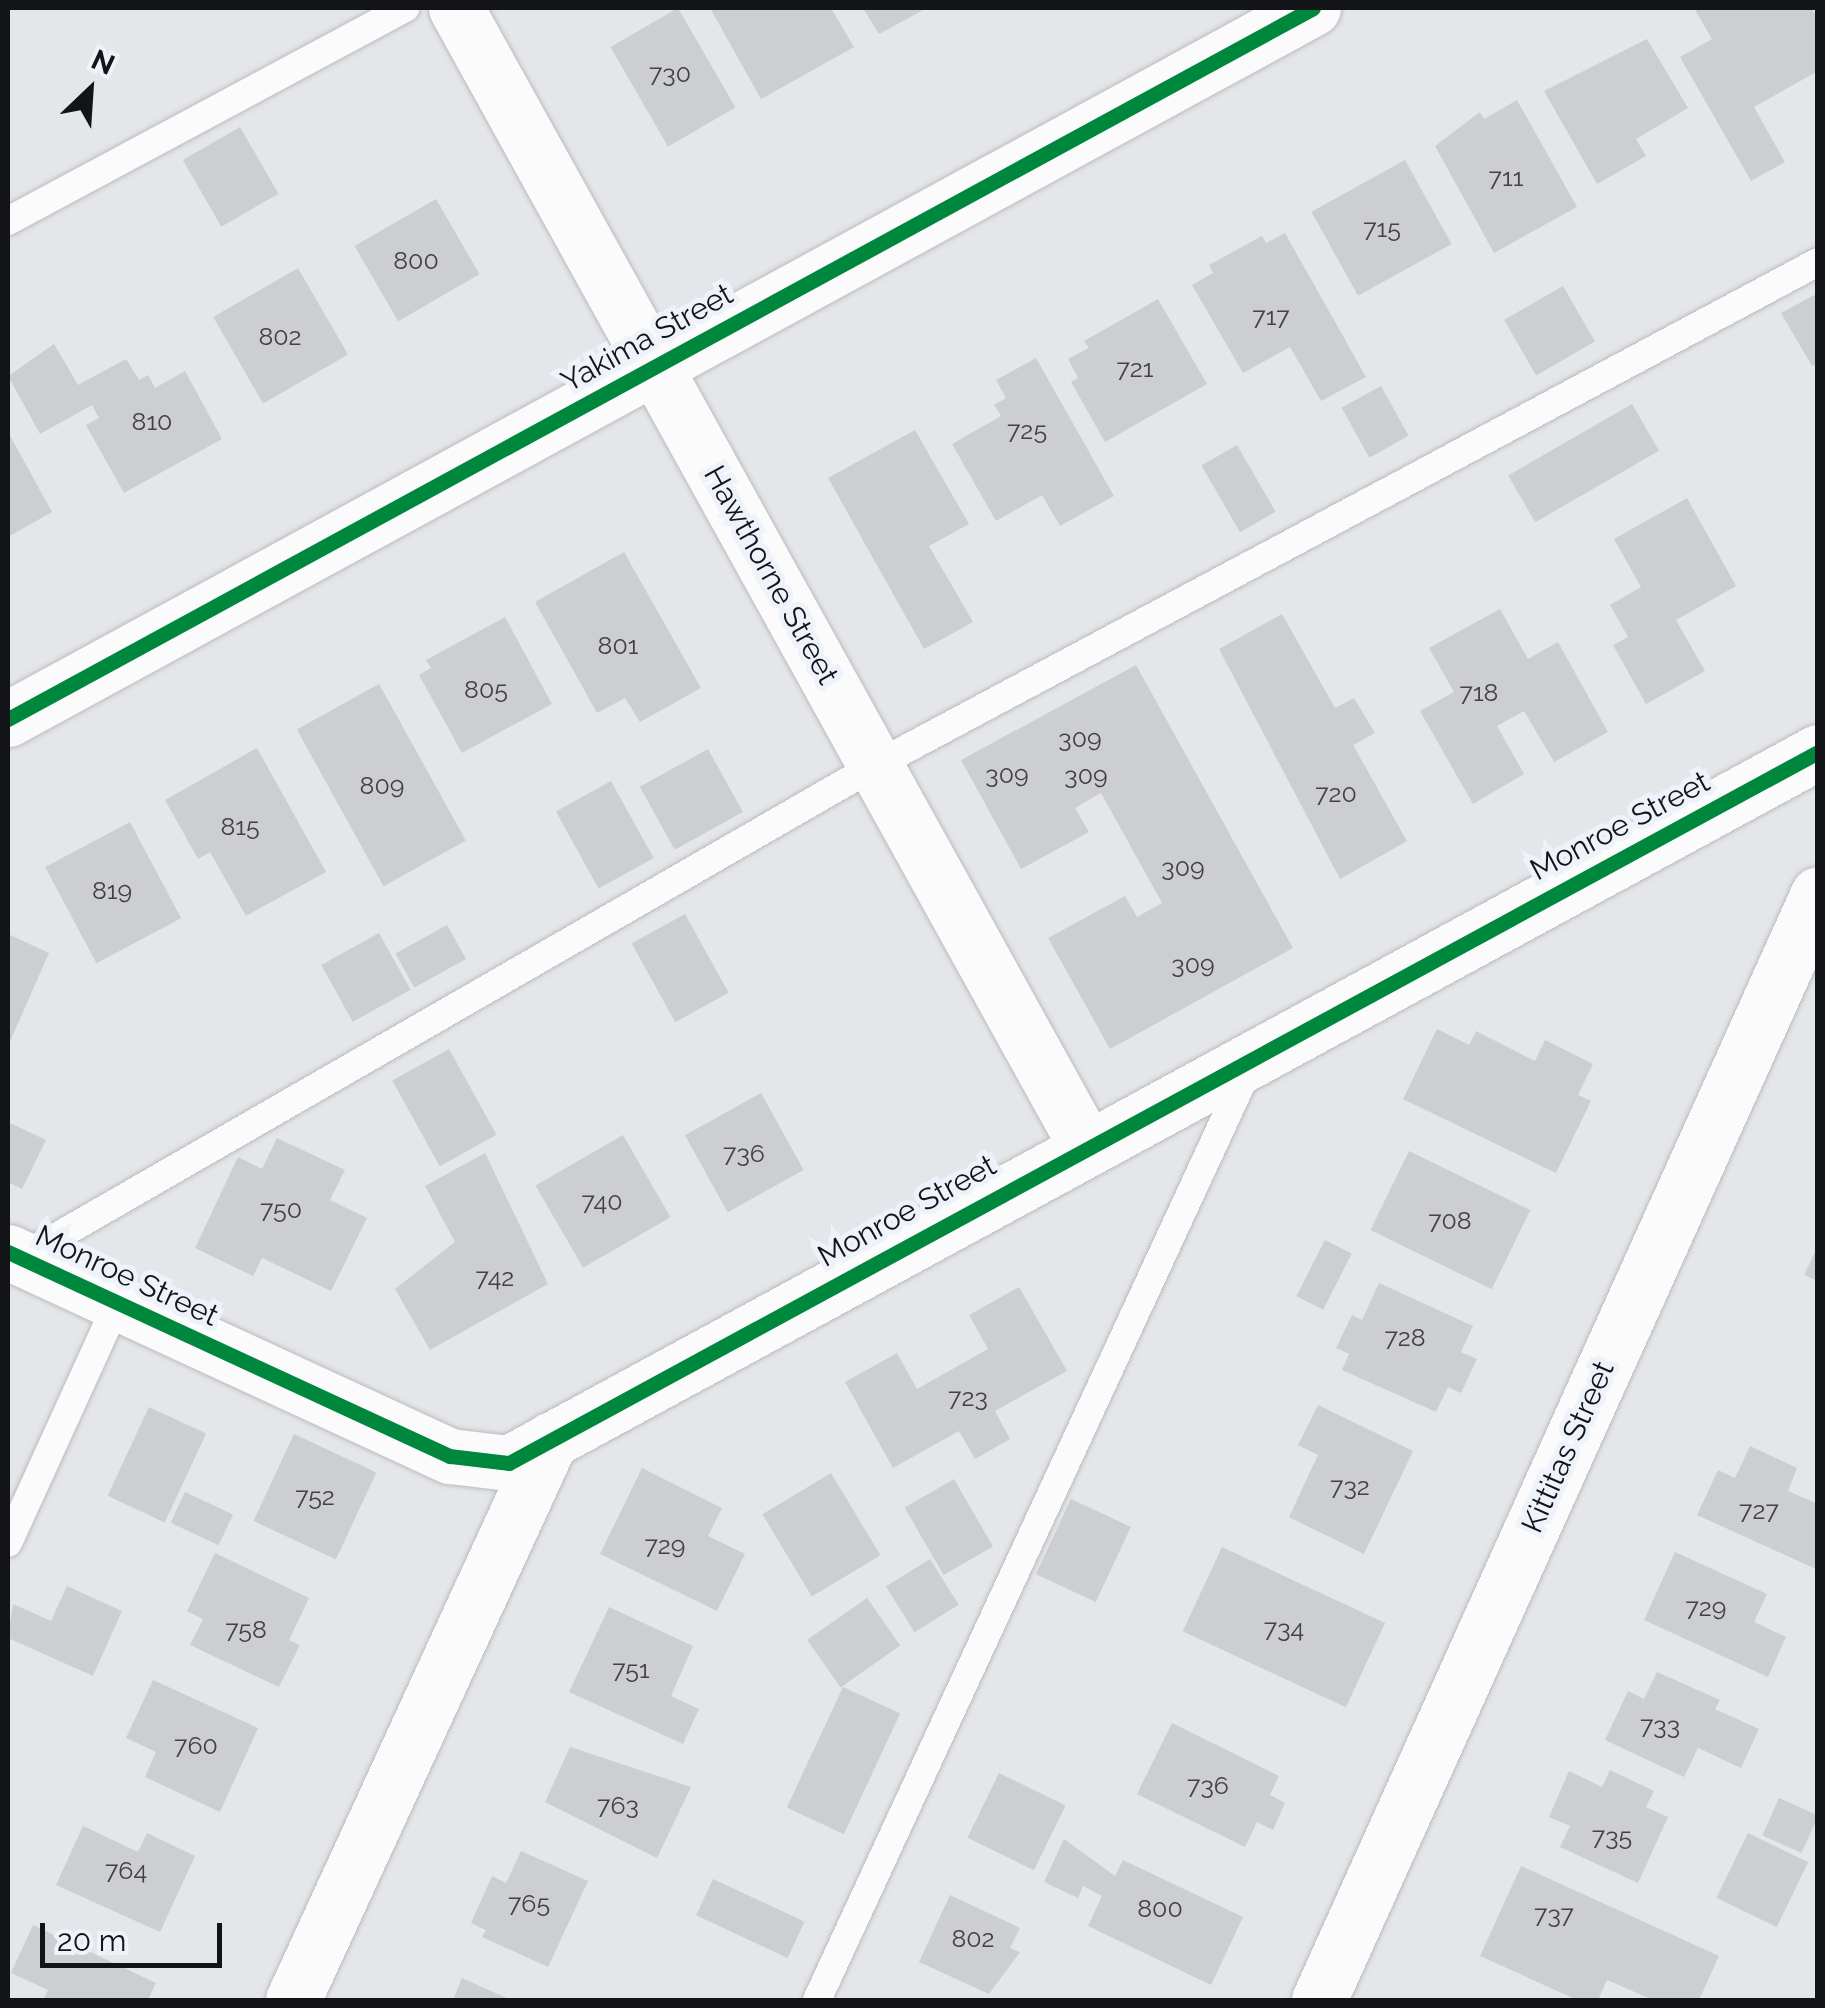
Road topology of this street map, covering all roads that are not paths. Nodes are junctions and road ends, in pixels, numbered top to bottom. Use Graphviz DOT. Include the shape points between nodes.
graph roads {
  1 [pos="404,8"];
  2 [pos="456,8"];
  3 [pos="1313,8"];
  4 [pos="8,220"];
  5 [pos="1818,262"];
  6 [pos="656,365"];
  7 [pos="8,718"];
  8 [pos="1818,752"];
  9 [pos="876,765"];
  10 [pos="1818,894"];
  11 [pos="1256,1052"];
  12 [pos="1085,1144"];
  13 [pos="14,1255"];
  14 [pos="118,1302"];
  15 [pos="551,1439"];
  16 [pos="8,1543"];
  17 [pos="1329,1997"];
  18 [pos="294,2000"];
  19 [pos="817,2000"];
  1 -- 4 [label="lane"];
  2 -- 6 [label="street, Hawthorne Street"];
  3 -- 6 [label="street, Yakima Street"];
  5 -- 9 [label="lane"];
  6 -- 7 [label="street, Yakima Street"];
  6 -- 9 [label="street, Hawthorne Street"];
  8 -- 11 [label="street, Monroe Street"];
  9 -- 12 [label="street, Hawthorne Street"];
  9 -- 13 [label="lane"];
  10 -- 17 [label="street, Kittitas Street"];
  11 -- 12 [label="street, Monroe Street"];
  11 -- 19 [label="lane"];
  12 -- 15 [label="street, Monroe Street"];
  13 -- 14 [label="street, Monroe Street"];
  14 -- 15 [label="street, Monroe Street" via="450,1456 509,1464"];
  14 -- 16 [label="lane"];
  15 -- 18 [label="street"];
}
